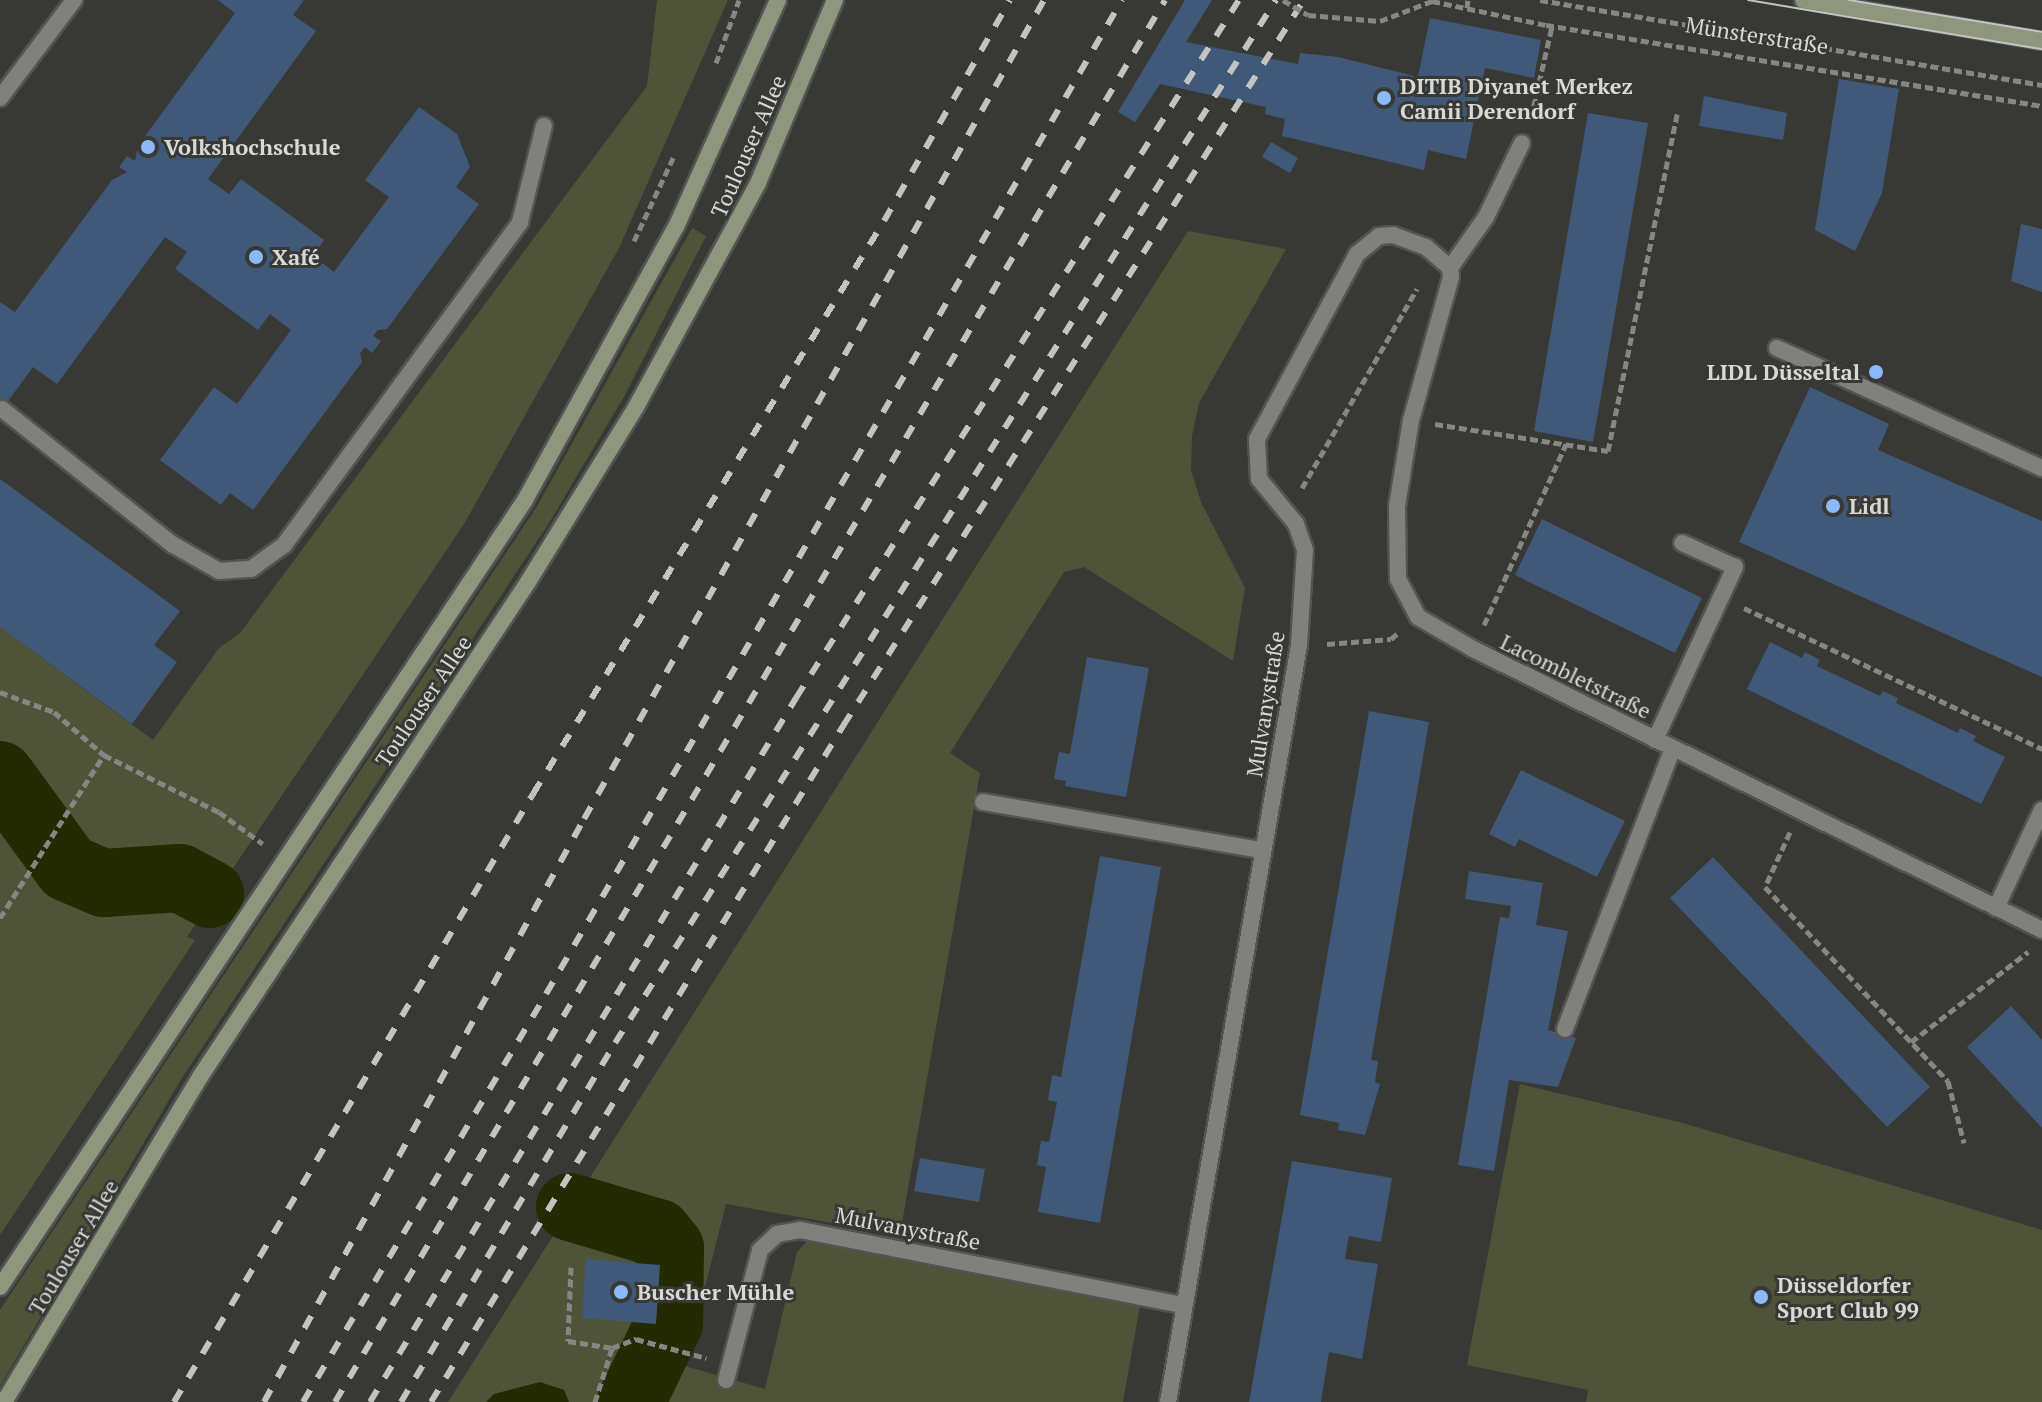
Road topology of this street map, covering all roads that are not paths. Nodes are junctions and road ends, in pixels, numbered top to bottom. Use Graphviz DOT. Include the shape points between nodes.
graph roads {
  1 [pos="74,0"];
  2 [pos="778,0"];
  3 [pos="835,0"];
  4 [pos="1803,0"];
  5 [pos="2042,41"];
  6 [pos="0,98"];
  7 [pos="544,126"];
  8 [pos="1522,143"];
  9 [pos="1450,268"];
  10 [pos="1777,348"];
  11 [pos="2,409"];
  12 [pos="2042,468"];
  13 [pos="1682,543"];
  14 [pos="1655,740"];
  15 [pos="1673,748"];
  16 [pos="983,802"];
  17 [pos="2042,810"];
  18 [pos="1262,850"];
  19 [pos="1996,908"];
  20 [pos="2042,930"];
  21 [pos="1565,1029"];
  22 [pos="0,1287"];
  23 [pos="1184,1305"];
  24 [pos="726,1380"];
  25 [pos="4,1402"];
  26 [pos="1168,1402"];
  1 -- 6 [label="street"];
  2 -- 22 [label="main road, Toulouser Allee" via="711,157 599,374 493,551"];
  3 -- 25 [label="main road, Toulouser Allee" via="758,183 636,407 528,582 200,1077"];
  4 -- 5 [label="main road, Münsterstraße"];
  7 -- 11 [label="street" via="520,222 284,545 251,569 219,571 172,544"];
  8 -- 9 [label="street" via="1486,217"];
  9 -- 14 [label="street, Lacombletstraße" via="1451,284 1411,420 1397,506 1398,579 1418,617"];
  9 -- 18 [label="street, Mulvanystraße" via="1426,247 1393,235 1379,236 1357,254 1257,439 1259,479 1288,513 1305,550 1299,645"];
  10 -- 12 [label="street"];
  13 -- 14 [label="street" via="1735,567"];
  14 -- 15 [label="street, Lacombletstraße"];
  15 -- 19 [label="street, Lacombletstraße"];
  15 -- 21 [label="street"];
  16 -- 18 [label="street"];
  17 -- 19 [label="street"];
  18 -- 23 [label="street, Mulvanystraße"];
  19 -- 20 [label="street, Lacombletstraße"];
  23 -- 24 [label="street, Mulvanystraße" via="800,1230 777,1234 760,1250"];
  23 -- 26 [label="street, Mulvanystraße"];
}
